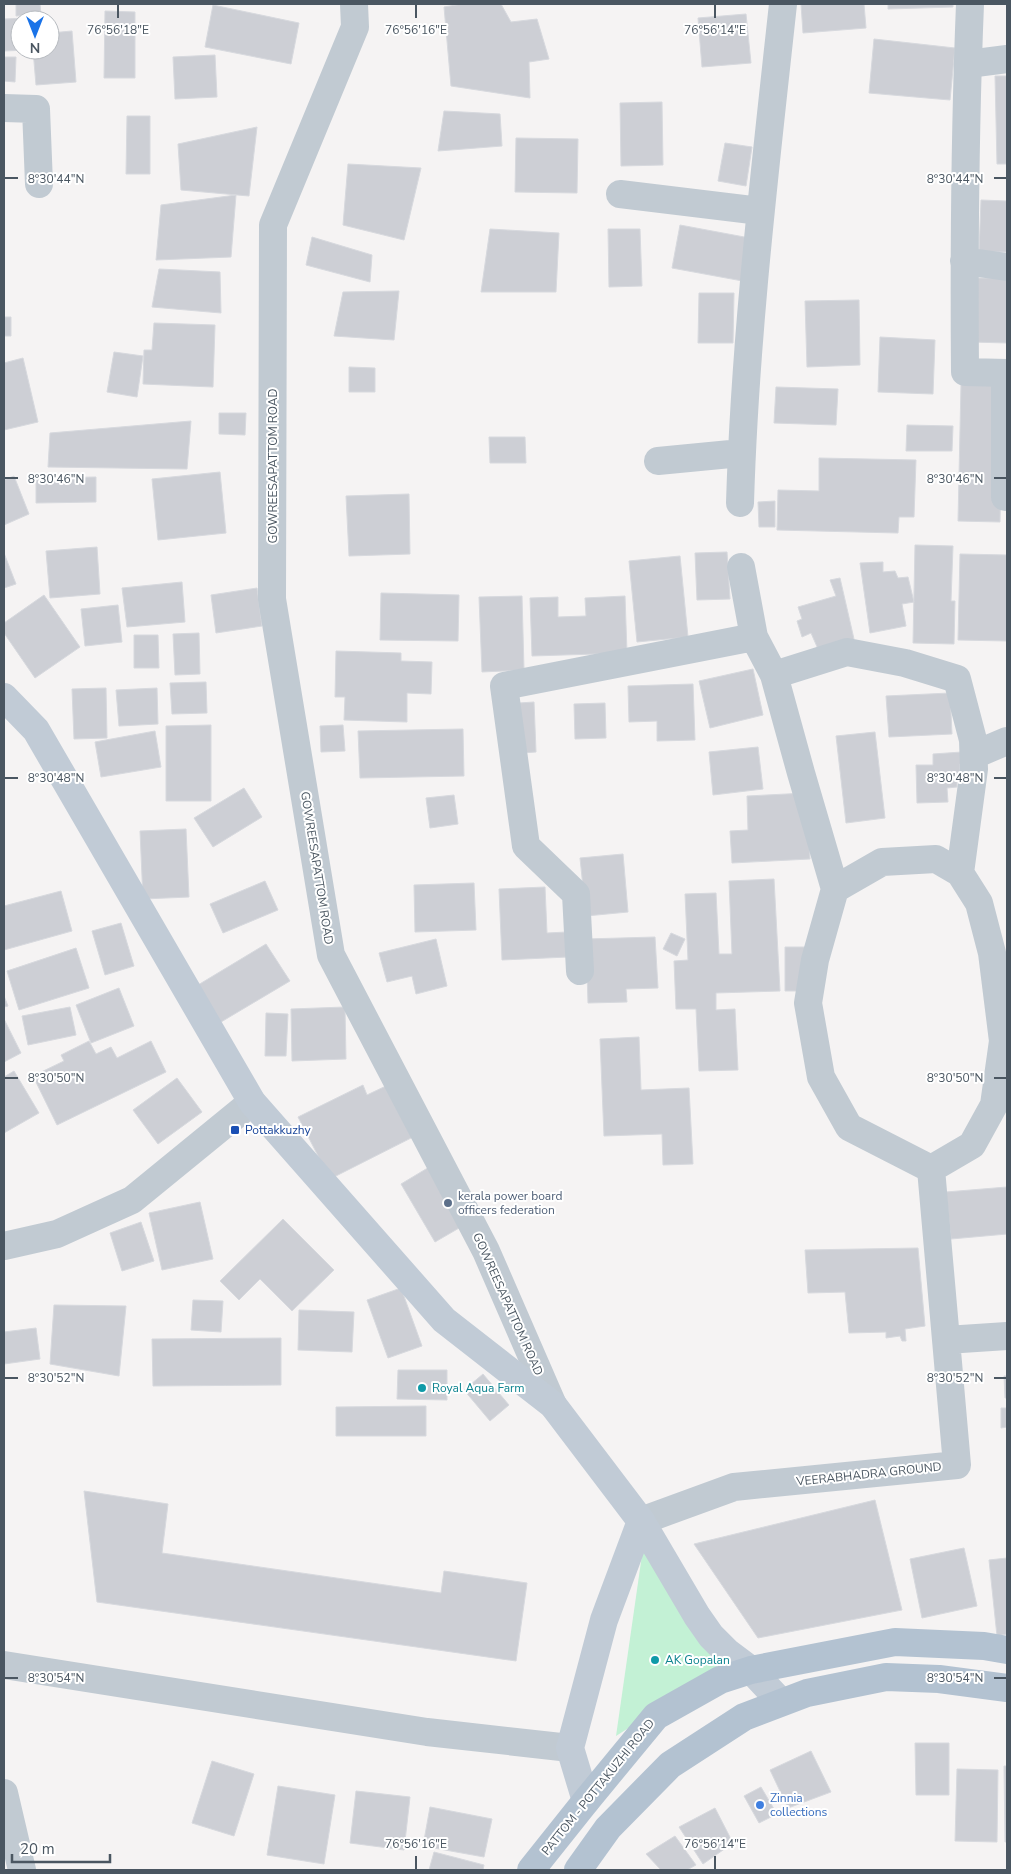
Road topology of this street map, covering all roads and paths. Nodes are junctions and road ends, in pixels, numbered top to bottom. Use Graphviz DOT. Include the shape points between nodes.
graph roads {
  1 [pos="354,4"];
  2 [pos="783,4"];
  3 [pos="970,4"];
  4 [pos="1007,59"];
  5 [pos="968,64"];
  6 [pos="4,108"];
  7 [pos="39,184"];
  8 [pos="620,194"];
  9 [pos="760,211"];
  10 [pos="964,261"];
  11 [pos="1007,268"];
  12 [pos="1006,373"];
  13 [pos="741,454"];
  14 [pos="658,461"];
  15 [pos="1005,497"];
  16 [pos="740,503"];
  17 [pos="741,567"];
  18 [pos="754,637"];
  19 [pos="774,675"];
  20 [pos="4,698"];
  21 [pos="1007,741"];
  22 [pos="974,755"];
  23 [pos="960,873"];
  24 [pos="835,888"];
  25 [pos="580,970"];
  26 [pos="252,1102"];
  27 [pos="931,1169"];
  28 [pos="4,1246"];
  29 [pos="1007,1336"];
  30 [pos="946,1340"];
  31 [pos="553,1405"];
  32 [pos="641,1521"];
  33 [pos="1007,1650"];
  34 [pos="4,1665"];
  35 [pos="750,1670"];
  36 [pos="1007,1688"];
  37 [pos="781,1702"];
  38 [pos="570,1748"];
  39 [pos="4,1793"];
  40 [pos="586,1801"];
  41 [pos="22,1870"];
  42 [pos="531,1870"];
  43 [pos="578,1870"];
  1 -- 31 [label="street, GOWREESAPATTOM ROAD" via="354,27 273,225 272,599 331,955 486,1251"];
  2 -- 9 [label="street"];
  3 -- 5 [label="street"];
  4 -- 5 [label="street"];
  5 -- 10 [label="street"];
  6 -- 7 [label="street" via="36,108"];
  8 -- 9 [label="street"];
  9 -- 13 [label="street"];
  10 -- 11 [label="street"];
  10 -- 12 [label="street" via="966,372"];
  12 -- 15 [label="street"];
  13 -- 14 [label="street"];
  13 -- 16 [label="street"];
  17 -- 18 [label="street"];
  18 -- 19 [label="street"];
  18 -- 25 [label="street" via="504,686 526,846 576,894"];
  19 -- 22 [label="street" via="847,652 905,663 957,679"];
  19 -- 24 [label="street"];
  20 -- 26 [label="main road" via="36,730"];
  21 -- 22 [label="street"];
  22 -- 23 [label="street"];
  23 -- 24 [label="street" via="936,859 882,862"];
  23 -- 27 [label="street" via="980,903 992,953 1002,1041 994,1105 972,1145"];
  24 -- 27 [label="street" via="815,960 808,1004 821,1077 849,1126"];
  26 -- 28 [label="street" via="132,1200 57,1234"];
  26 -- 31 [label="main road" via="444,1320"];
  27 -- 30 [label="street, VEERABHADRA GROUND"];
  29 -- 30 [label="street"];
  30 -- 32 [label="street, VEERABHADRA GROUND" via="957,1465 734,1487"];
  31 -- 32 [label="main road, GOWREESAPATTOM ROAD"];
  32 -- 35 [label="main road, GOWREESAPATTOM ROAD" via="711,1636"];
  32 -- 38 [label="main road" via="604,1620"];
  33 -- 35 [label="main road, PATTOM - POTTAKUZHI ROAD" via="894,1642"];
  34 -- 38 [label="street" via="426,1732"];
  35 -- 37 [label="main road, GOWREESAPATTOM ROAD"];
  35 -- 40 [label="main road, PATTOM - POTTAKUZHI ROAD" via="720,1680 656,1716"];
  36 -- 37 [label="main road" via="886,1676"];
  37 -- 43 [label="main road" via="744,1717 670,1764 608,1828"];
  38 -- 40 [label="main road"];
  39 -- 41 [label="street"];
  40 -- 42 [label="main road, PATTOM - POTTAKUZHI ROAD"];
}
